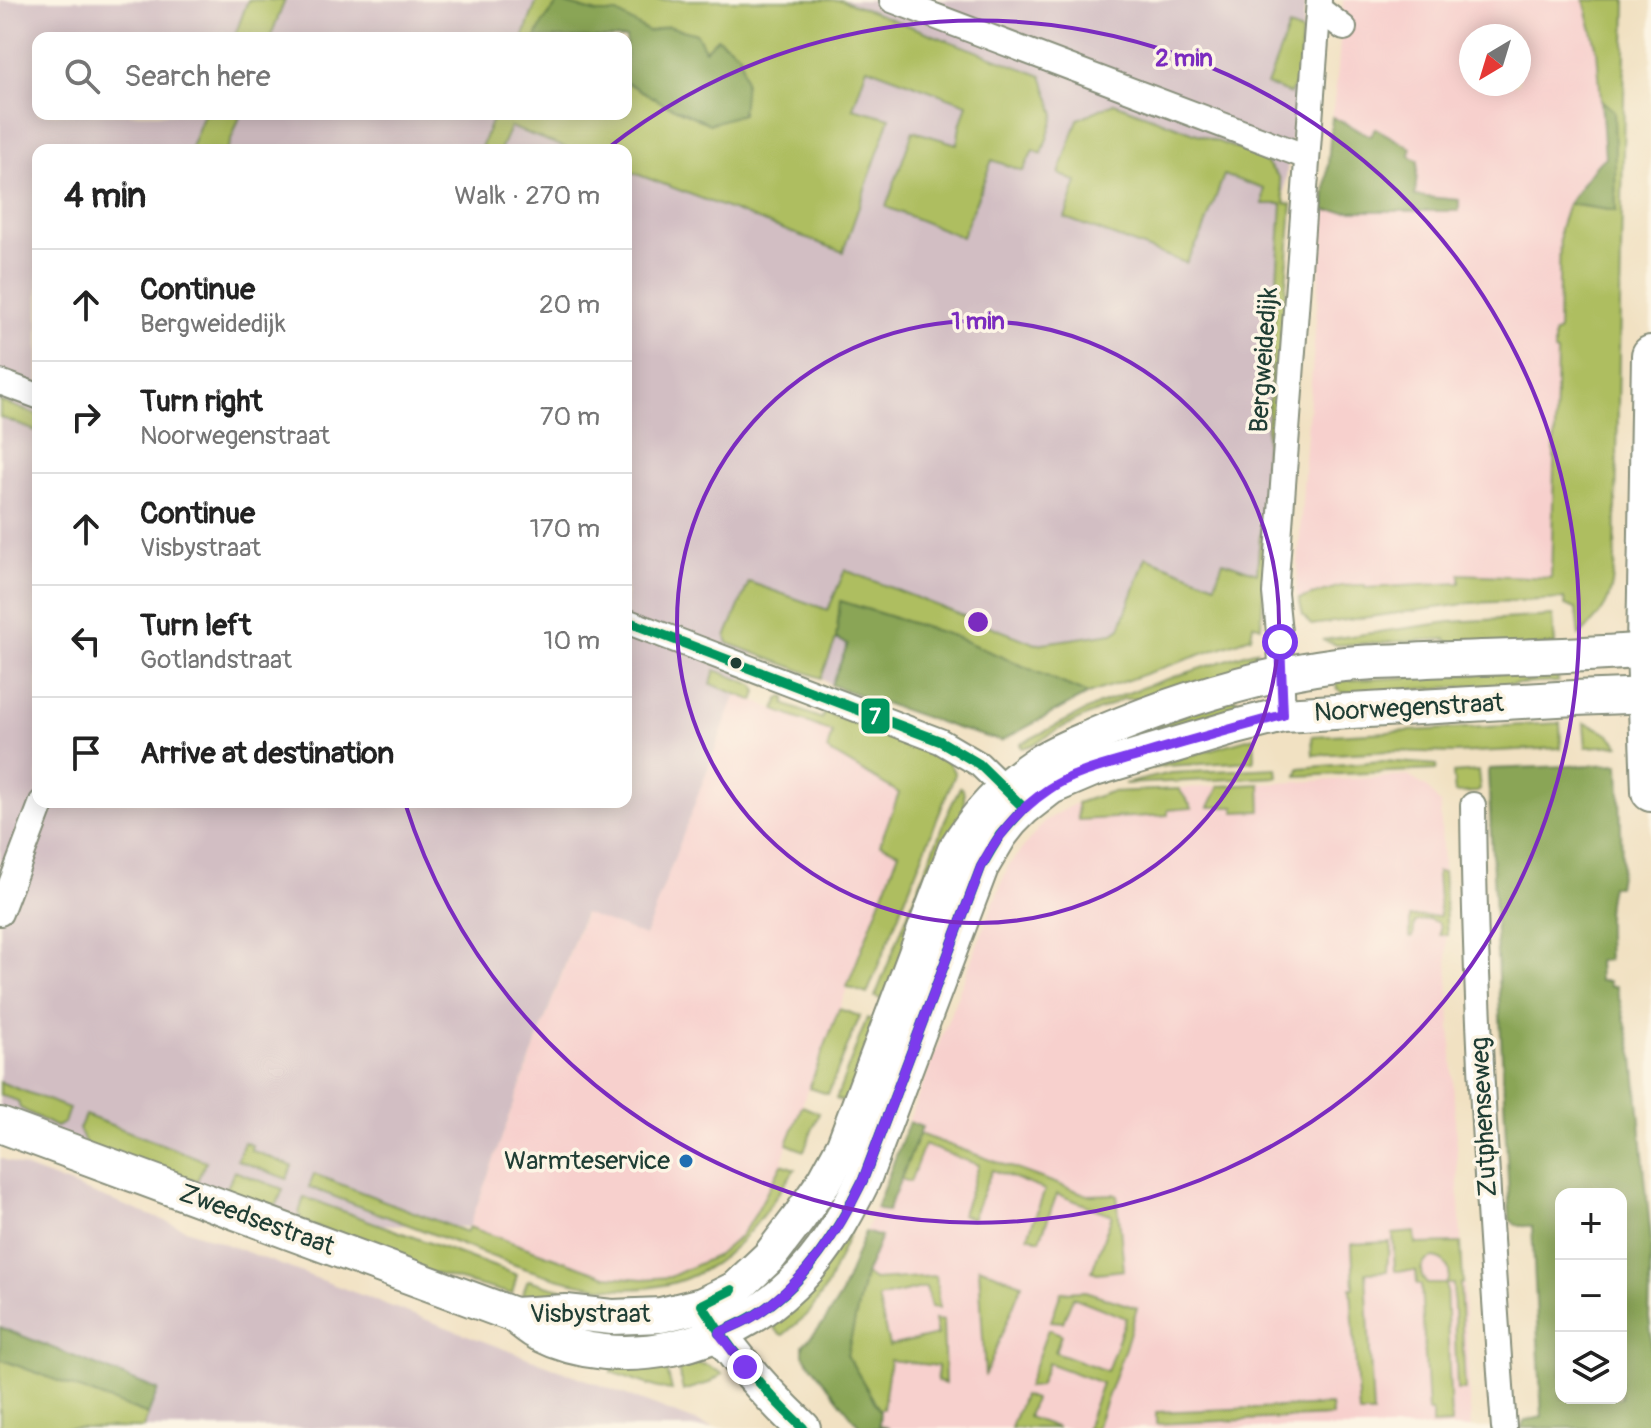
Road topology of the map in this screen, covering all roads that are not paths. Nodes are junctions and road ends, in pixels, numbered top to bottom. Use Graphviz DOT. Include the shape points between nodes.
graph roads {
  1 [pos="892,0"];
  2 [pos="1319,4"];
  3 [pos="1344,28"];
  4 [pos="1307,157"];
  5 [pos="1651,355"];
  6 [pos="0,382"];
  7 [pos="32,394"];
  8 [pos="632,623"];
  9 [pos="1648,650"];
  10 [pos="1280,675"];
  11 [pos="1649,696"];
  12 [pos="1283,715"];
  13 [pos="1651,792"];
  14 [pos="1014,798"];
  15 [pos="1473,805"];
  16 [pos="40,808"];
  17 [pos="0,913"];
  18 [pos="0,1125"];
  19 [pos="514,1315"];
  20 [pos="710,1319"];
  21 [pos="803,1428"];
  22 [pos="1504,1428"];
  1 -- 4 [label="street"];
  2 -- 3 [label="street, Bergweidedijk"];
  2 -- 4 [label="street, Bergweidedijk"];
  4 -- 10 [label="street, Bergweidedijk" via="1275,593"];
  5 -- 9 [label="main road"];
  6 -- 7 [label="street"];
  8 -- 14 [label="street" via="940,741 979,764"];
  9 -- 10 [label="street, Noorwegenstraat" via="1338,665"];
  9 -- 11 [label="main road"];
  10 -- 12 [label="street, Bergweidedijk"];
  10 -- 14 [label="street, Noorwegenstraat" via="1206,694 1040,761"];
  11 -- 12 [label="street, Noorwegenstraat"];
  11 -- 13 [label="main road"];
  12 -- 14 [label="street, Noorwegenstraat" via="1091,770"];
  14 -- 20 [label="street, Visbystraat" via="975,820 955,850 853,1123 825,1180 770,1256"];
  15 -- 22 [label="street, Zutphenseweg" via="1487,1196"];
  16 -- 17 [label="street"];
  18 -- 19 [label="street, Zweedsestraat"];
  19 -- 20 [label="street, Visbystraat" via="566,1312"];
  20 -- 21 [label="street" via="745,1367"];
}
